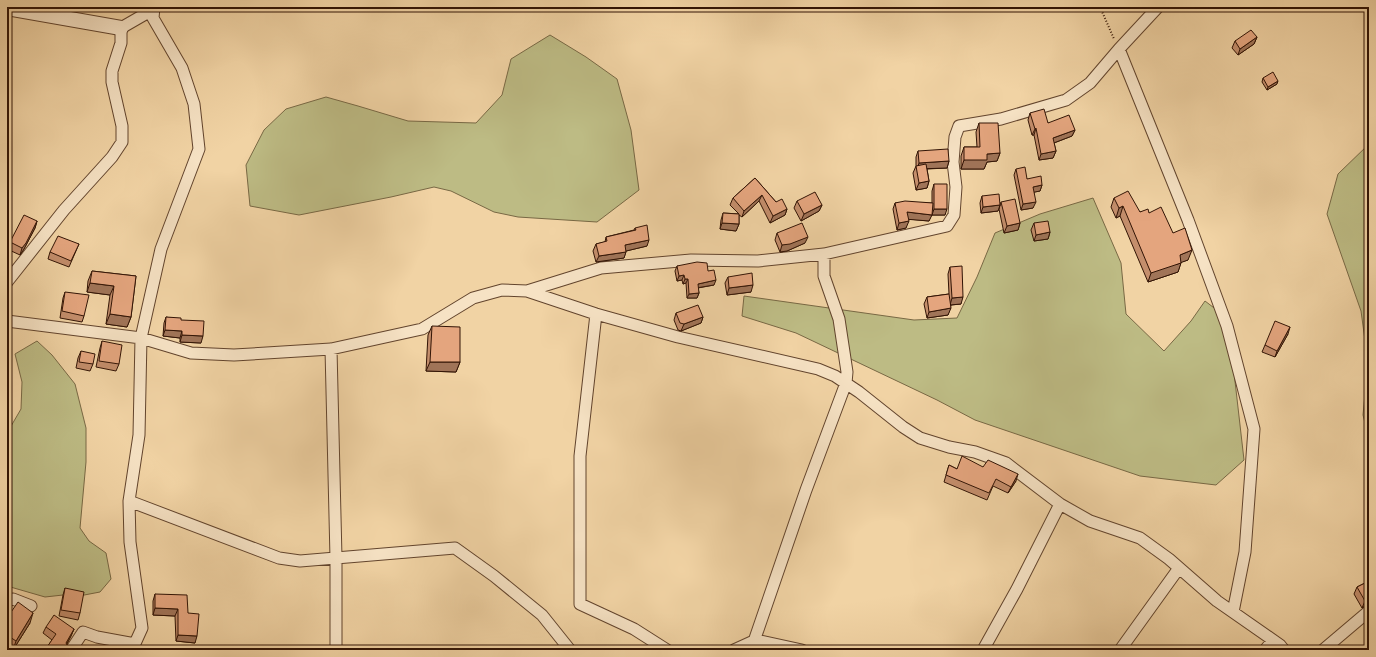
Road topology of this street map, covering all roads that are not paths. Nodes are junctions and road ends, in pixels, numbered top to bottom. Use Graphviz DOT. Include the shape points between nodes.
graph roads {
  1 [pos="1158,7"];
  2 [pos="7,8"];
  3 [pos="154,8"];
  4 [pos="121,28"];
  5 [pos="1119,49"];
  6 [pos="824,254"];
  7 [pos="7,282"];
  8 [pos="527,291"];
  9 [pos="596,314"];
  10 [pos="7,321"];
  11 [pos="141,338"];
  12 [pos="331,349"];
  13 [pos="846,384"];
  14 [pos="129,501"];
  15 [pos="1060,504"];
  16 [pos="336,558"];
  17 [pos="1179,568"];
  18 [pos="7,601"];
  19 [pos="31,606"];
  20 [pos="1369,611"];
  21 [pos="1233,612"];
  22 [pos="1273,640"];
  23 [pos="754,645"];
  24 [pos="133,647"];
  25 [pos="71,650"];
  26 [pos="336,650"];
  27 [pos="570,650"];
  28 [pos="667,650"];
  29 [pos="734,650"];
  30 [pos="802,650"];
  31 [pos="983,650"];
  32 [pos="1120,650"];
  33 [pos="1265,650"];
  34 [pos="1284,650"];
  35 [pos="1323,650"];
  1 -- 5 [label="street"];
  2 -- 4 [label="street"];
  3 -- 4 [label="street"];
  3 -- 11 [label="street" via="153,18 182,68 194,104 199,149 161,249"];
  4 -- 7 [label="street" via="121,43 112,71 112,82 122,126 122,142"];
  5 -- 6 [label="street" via="1090,83 1066,100 1001,119 959,126 954,137 954,214 947,226"];
  5 -- 21 [label="street" via="1188,220 1227,326 1254,429 1245,552"];
  6 -- 8 [label="street" via="758,261 691,260 601,268"];
  6 -- 13 [label="street" via="824,276 839,319 847,372"];
  8 -- 9 [label="street"];
  8 -- 12 [label="street" via="502,290 473,298 422,329"];
  9 -- 13 [label="street" via="678,337 818,369"];
  9 -- 28 [label="street" via="580,456 580,604 634,629"];
  10 -- 11 [label="street"];
  11 -- 12 [label="street" via="191,353 234,355"];
  11 -- 14 [label="street" via="139,435"];
  12 -- 16 [label="street"];
  13 -- 15 [label="street" via="920,438 1006,463"];
  13 -- 23 [label="street" via="806,490"];
  14 -- 16 [label="street" via="279,558"];
  14 -- 24 [label="street" via="130,542 142,628"];
  15 -- 17 [label="street" via="1090,521 1140,538"];
  15 -- 31 [label="street"];
  16 -- 26 [label="street"];
  16 -- 27 [label="street" via="455,548 542,615"];
  17 -- 21 [label="street"];
  17 -- 32 [label="street"];
  18 -- 19 [label="street" via="12,599"];
  20 -- 35 [label="street"];
  21 -- 22 [label="street"];
  22 -- 33 [label="street"];
  22 -- 34 [label="street"];
  23 -- 29 [label="street"];
  23 -- 30 [label="street"];
  24 -- 25 [label="street" via="83,632"];
}
